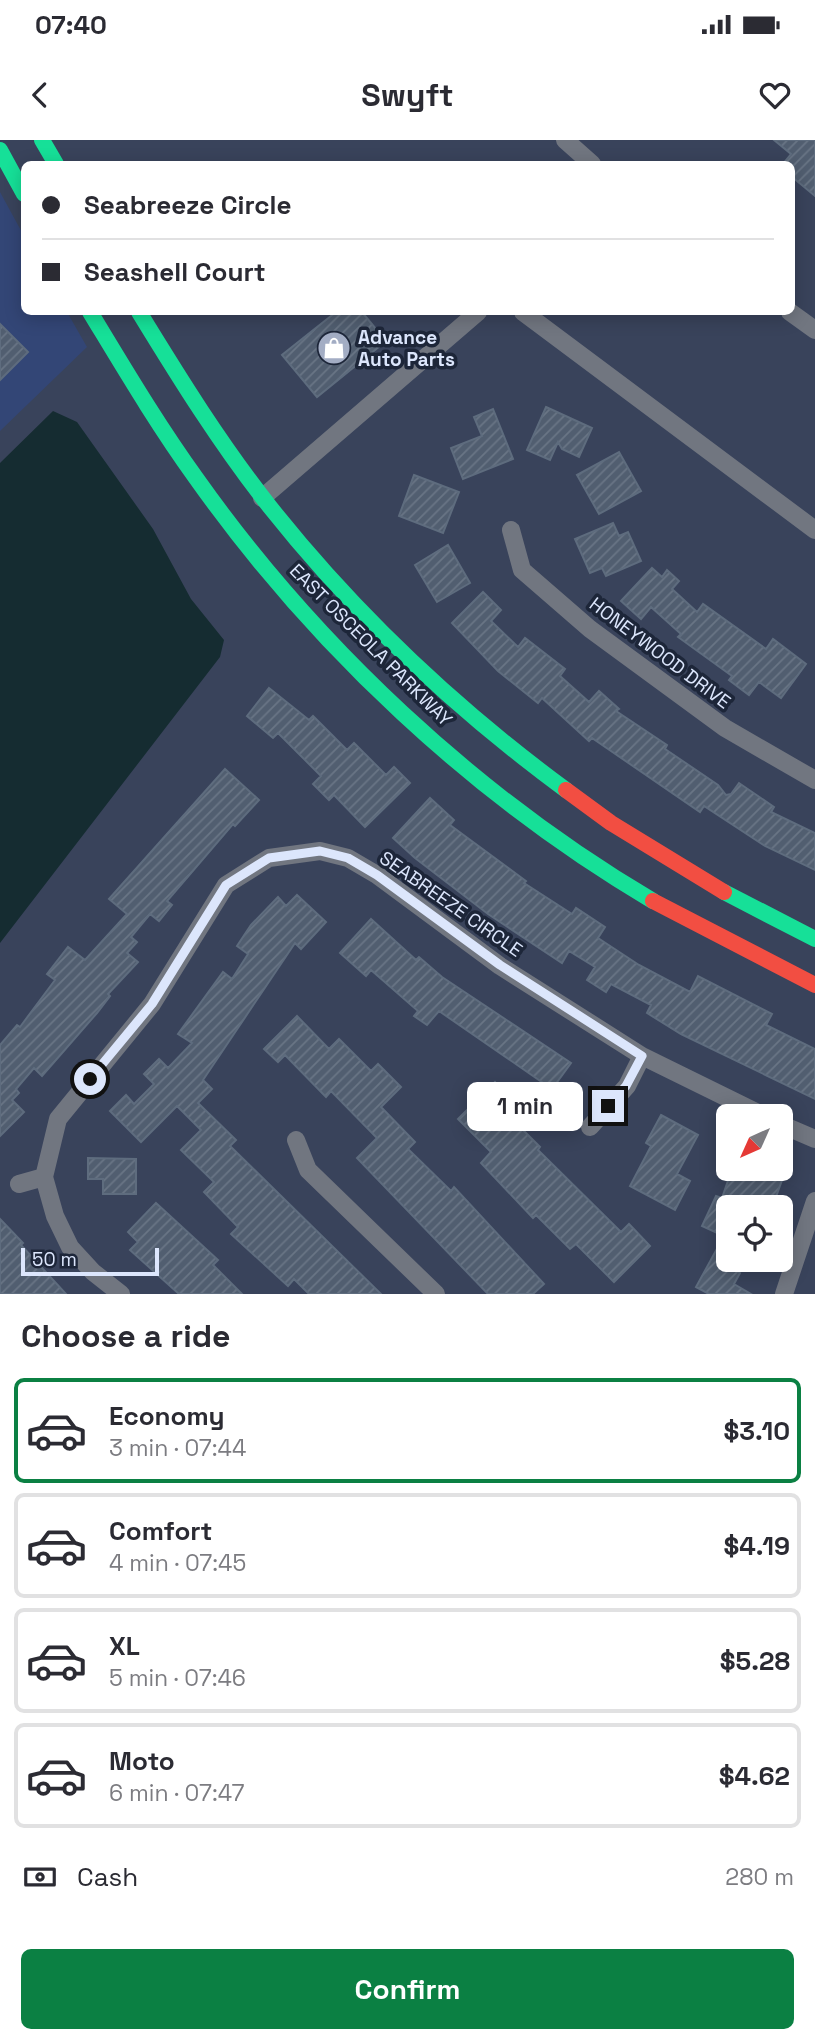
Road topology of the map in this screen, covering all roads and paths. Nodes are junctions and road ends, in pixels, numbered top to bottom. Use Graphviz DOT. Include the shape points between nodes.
graph roads {
  1 [pos="42,140"];
  2 [pos="565,140"];
  3 [pos="0,150"];
  4 [pos="53,161"];
  5 [pos="589,161"];
  6 [pos="21,188"];
  7 [pos="92,315"];
  8 [pos="141,315"];
  9 [pos="475,315"];
  10 [pos="527,315"];
  11 [pos="794,315"];
  12 [pos="815,330"];
  13 [pos="262,498"];
  14 [pos="511,530"];
  15 [pos="815,530"];
  16 [pos="815,780"];
  17 [pos="815,939"];
  18 [pos="815,985"];
  19 [pos="642,1056"];
  20 [pos="740,1104"];
  21 [pos="590,1127"];
  22 [pos="793,1130"];
  23 [pos="815,1139"];
  24 [pos="296,1140"];
  25 [pos="44,1177"];
  26 [pos="19,1184"];
  27 [pos="815,1201"];
  28 [pos="121,1294"];
  29 [pos="436,1294"];
  30 [pos="784,1294"];
  1 -- 4 [label="main road"];
  2 -- 5 [label="street"];
  3 -- 6 [label="main road"];
  7 -- 18 [label="main road, EAST OSCEOLA PARKWAY" via="133,386 231,526 288,596 394,704 555,837 730,944"];
  8 -- 13 [label="main road, EAST OSCEOLA PARKWAY"];
  9 -- 13 [label="street"];
  10 -- 15 [label="street"];
  11 -- 12 [label="street"];
  13 -- 17 [label="main road, EAST OSCEOLA PARKWAY" via="370,621 424,676 497,739 648,848 748,907"];
  14 -- 16 [label="street, HONEYWOOD DRIVE" via="522,570 590,629 725,728"];
  19 -- 20 [label="street, SEABREEZE CIRCLE"];
  19 -- 21 [label="street" via="626,1086"];
  19 -- 25 [label="street, SEABREEZE CIRCLE" via="500,965 358,864 320,851 290,853 269,858 226,885 152,1004 58,1119"];
  22 -- 23 [label="street"];
  24 -- 29 [label="street" via="308,1170"];
  25 -- 26 [label="street"];
  25 -- 28 [label="street, SEABREEZE CIRCLE" via="70,1247"];
  27 -- 30 [label="street"];
}
